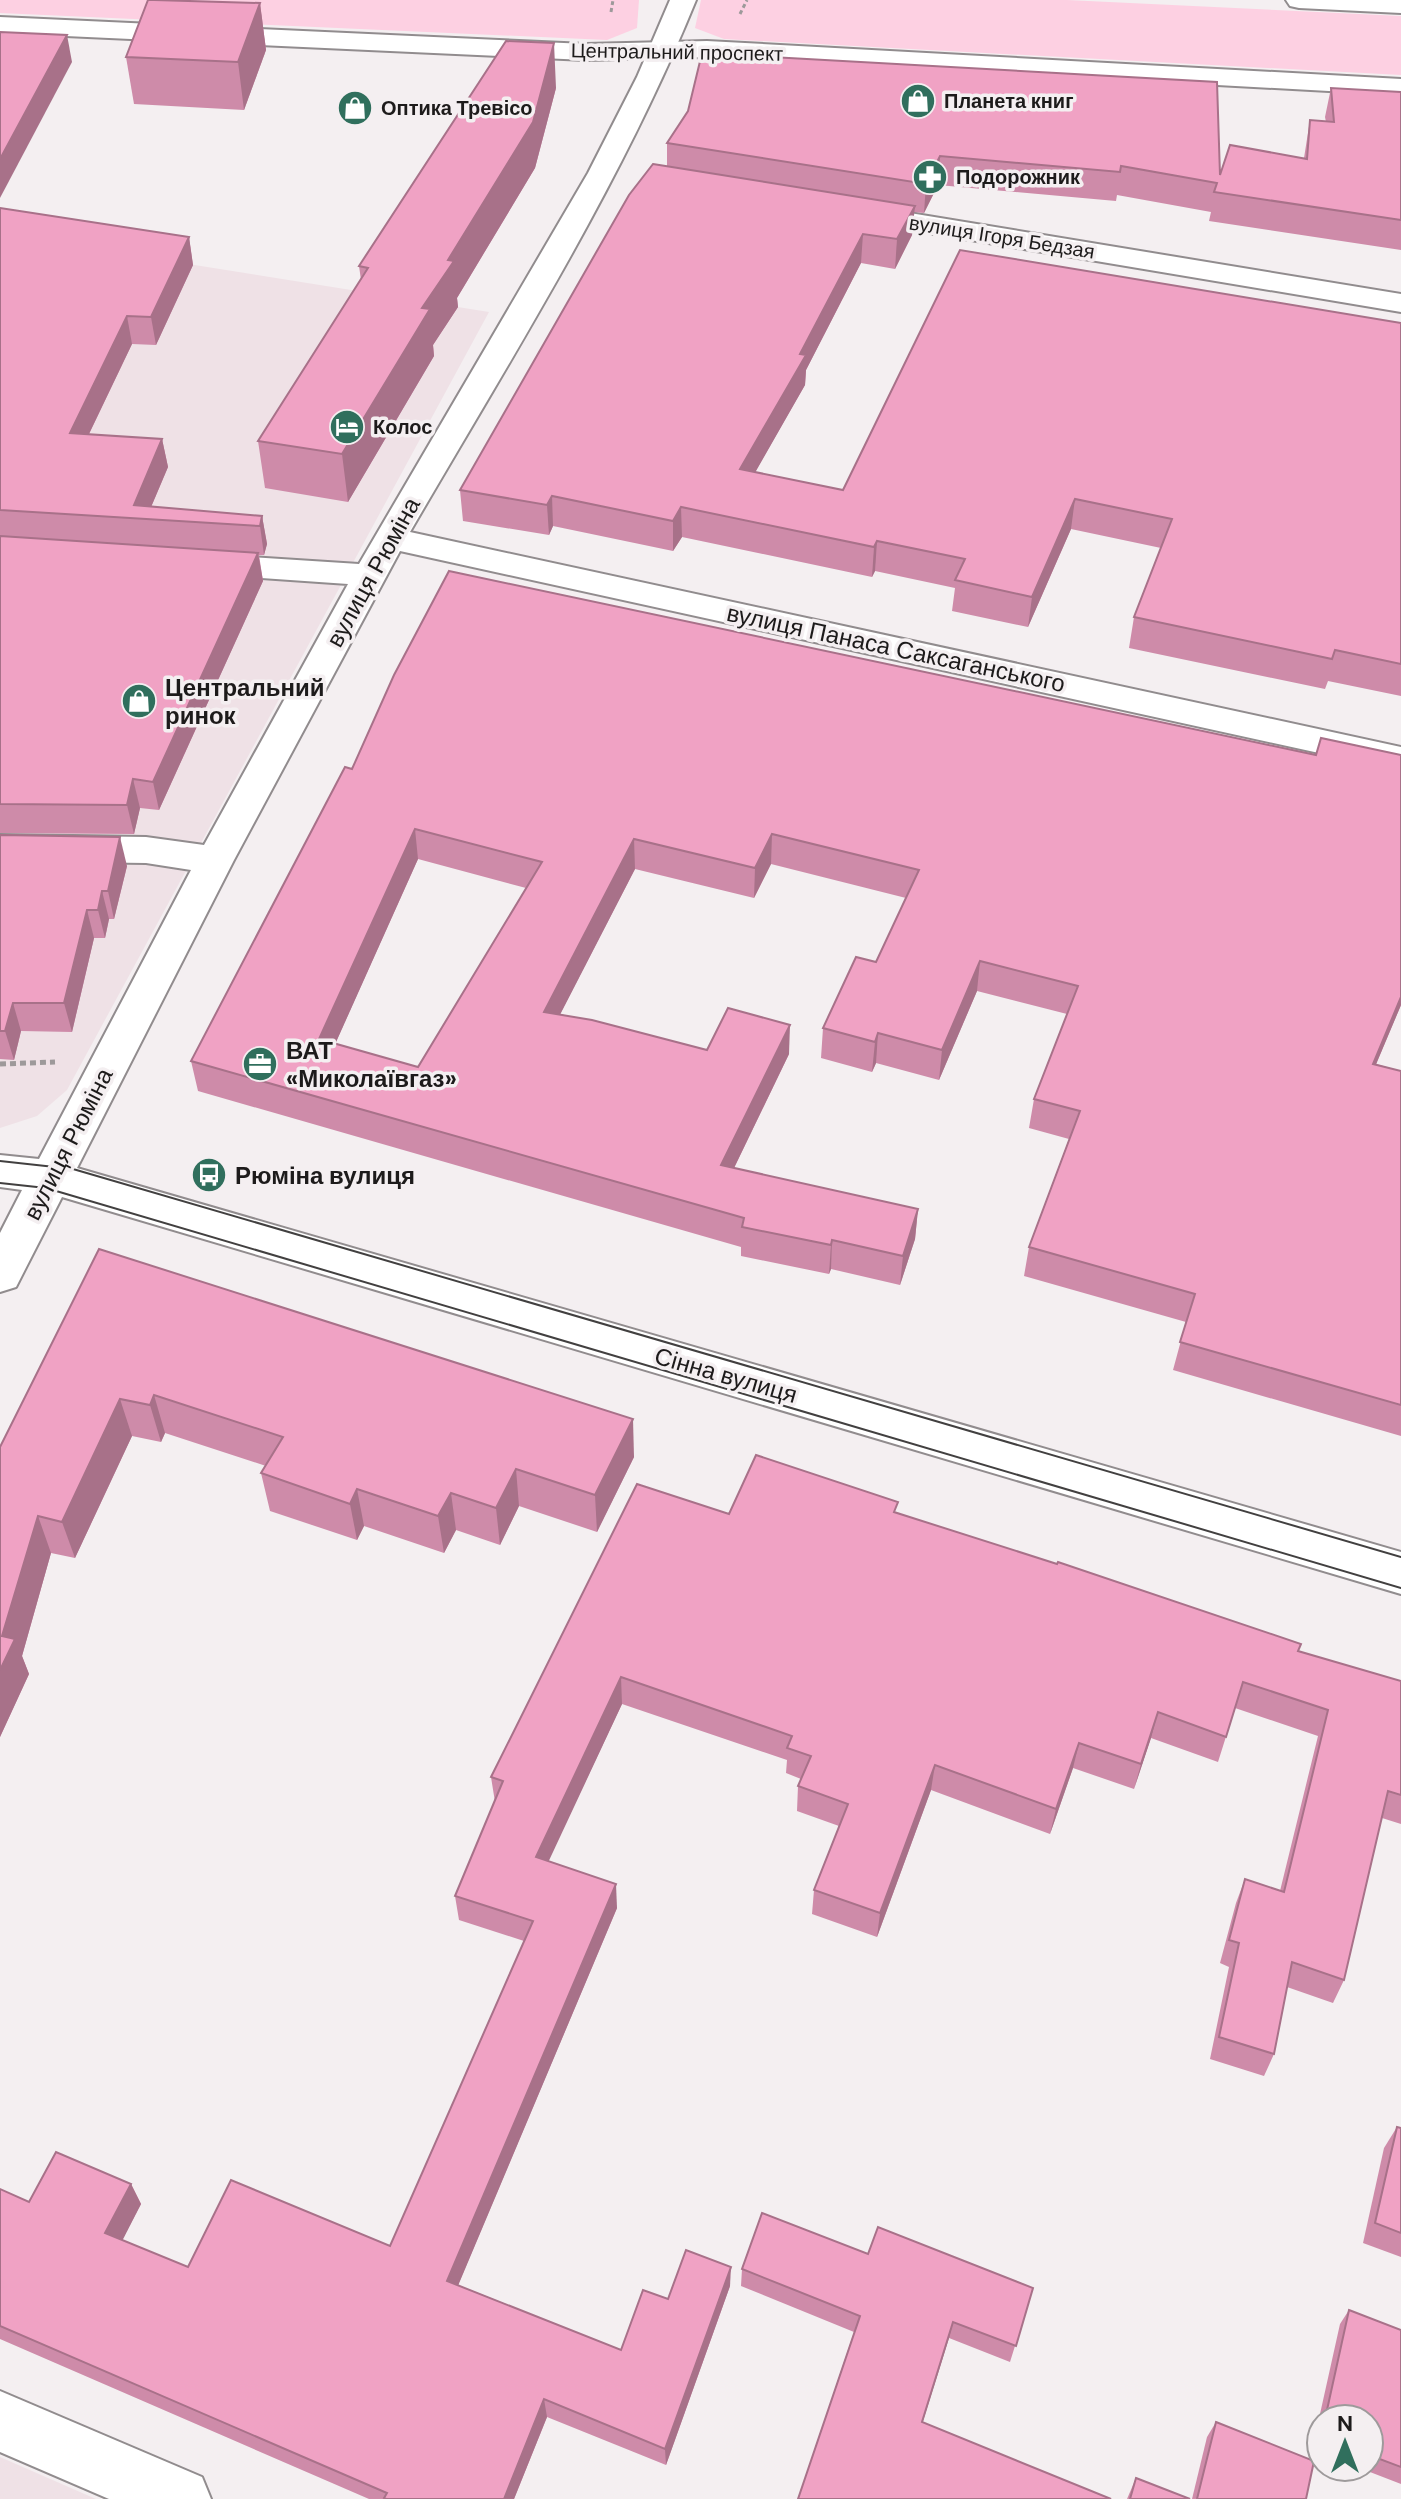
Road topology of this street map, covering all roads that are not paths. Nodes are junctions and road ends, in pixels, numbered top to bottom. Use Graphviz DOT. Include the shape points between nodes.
graph roads {
  1 [pos="683,0"];
  2 [pos="1299,0"];
  3 [pos="1401,5"];
  4 [pos="0,25"];
  5 [pos="661,50"];
  6 [pos="1401,87"];
  7 [pos="820,207"];
  8 [pos="1401,303"];
  9 [pos="390,538"];
  10 [pos="176,562"];
  11 [pos="372,575"];
  12 [pos="1401,759"];
  13 [pos="0,848"];
  14 [pos="215,860"];
  15 [pos="0,1171"];
  16 [pos="50,1177"];
  17 [pos="0,1275"];
  18 [pos="1401,1573"];
  19 [pos="0,2421"];
  20 [pos="180,2499"];
  1 -- 5 [label="street, вулиця Рюміна"];
  2 -- 3 [label="street"];
  4 -- 5 [label="street, Центральний проспект" via="586,52"];
  5 -- 6 [label="street, Центральний проспект"];
  5 -- 9 [label="street, вулиця Рюміна" via="618,175"];
  7 -- 8 [label="street, вулиця Ігоря Бедзая"];
  9 -- 11 [label="street, вулиця Рюміна"];
  9 -- 12 [label="street, вулиця Панаса Саксаганського"];
  10 -- 11 [label="street"];
  11 -- 14 [label="street, вулиця Рюміна"];
  13 -- 14 [label="street" via="146,850"];
  14 -- 16 [label="street, вулиця Рюміна"];
  15 -- 16 [label="street, Сінна вулиця"];
  16 -- 17 [label="street, вулиця Рюміна"];
  16 -- 18 [label="street, Сінна вулиця"];
  19 -- 20 [label="street"];
}
